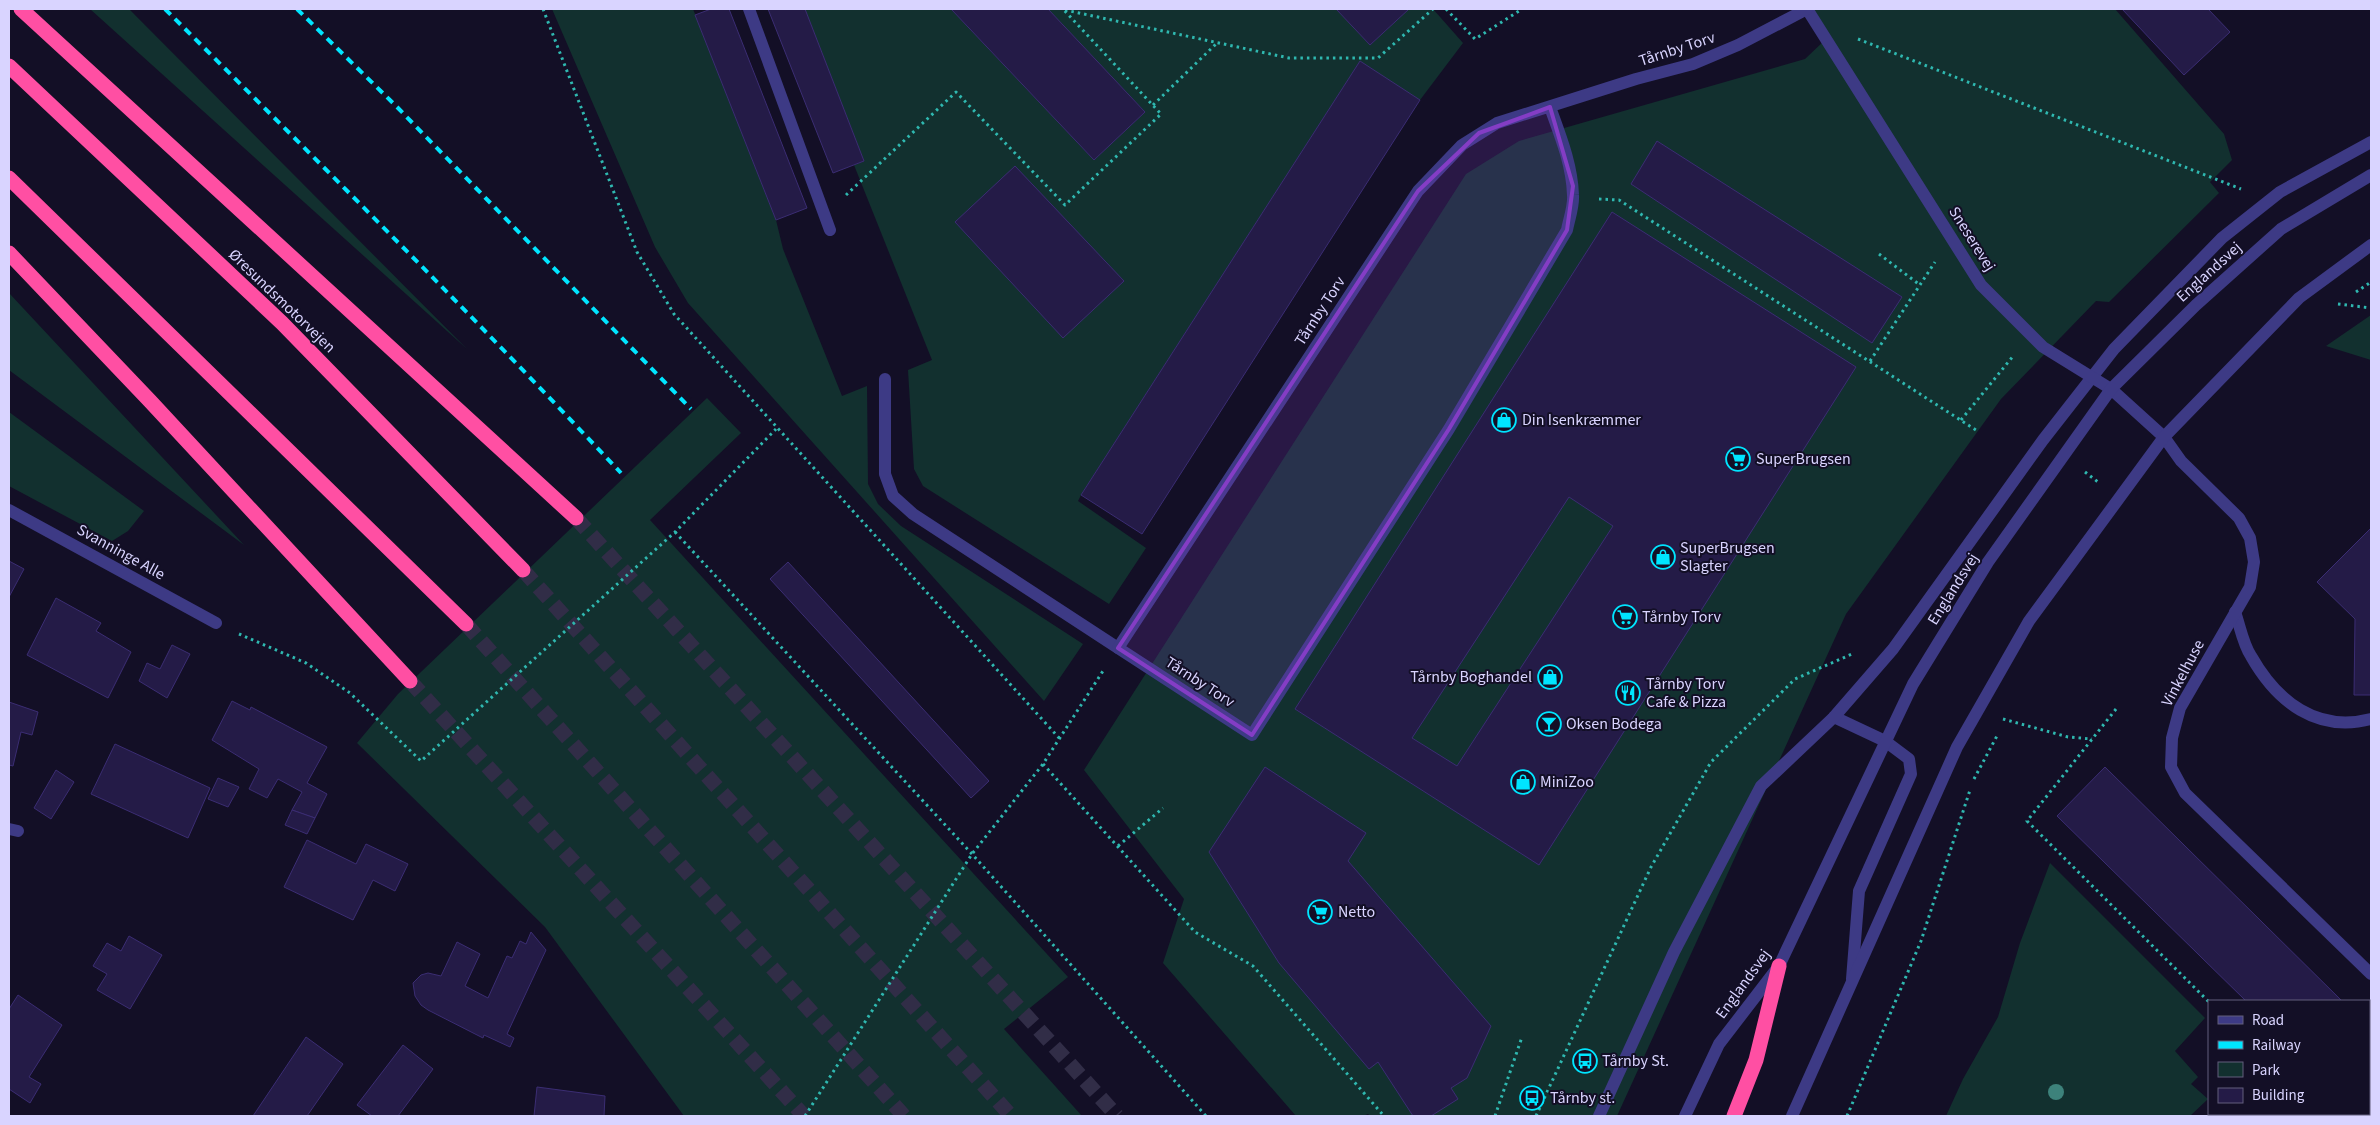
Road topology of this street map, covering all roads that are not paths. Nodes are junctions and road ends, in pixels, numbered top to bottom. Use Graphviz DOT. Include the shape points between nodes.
graph roads {
  1 [pos="21,9"];
  2 [pos="749,9"];
  3 [pos="1807,9"];
  4 [pos="9,66"];
  5 [pos="1550,106"];
  6 [pos="2371,142"];
  7 [pos="2371,175"];
  8 [pos="9,178"];
  9 [pos="830,230"];
  10 [pos="2371,245"];
  11 [pos="9,253"];
  12 [pos="2092,378"];
  13 [pos="885,379"];
  14 [pos="2111,389"];
  15 [pos="2164,437"];
  16 [pos="9,510"];
  17 [pos="576,518"];
  18 [pos="522,570"];
  19 [pos="2235,612"];
  20 [pos="216,623"];
  21 [pos="466,624"];
  22 [pos="1118,648"];
  23 [pos="410,681"];
  24 [pos="1834,717"];
  25 [pos="2371,719"];
  26 [pos="1885,742"];
  27 [pos="1779,966"];
  28 [pos="2371,974"];
  29 [pos="1852,982"];
  30 [pos="1599,1116"];
  31 [pos="1685,1116"];
  32 [pos="1734,1116"];
  33 [pos="1792,1116"];
  1 -- 17 [label="highway"];
  2 -- 9 [label="street"];
  3 -- 5 [label="street, Tårnby Torv" via="1693,64"];
  3 -- 12 [label="street, Sneserevej" via="1981,285 2043,347"];
  4 -- 18 [label="highway, Øresundsmotorvejen" via="282,323"];
  5 -- 22 [label="street, Tårnby Torv" via="1497,123 1479,133 1462,145 1418,190"];
  5 -- 22 [label="street, Tårnby Torv" via="1569,163 1574,197 1567,230 1449,429 1252,735"];
  6 -- 12 [label="street" via="2280,192 2222,238 2114,349"];
  7 -- 14 [label="street, Englandsvej" via="2281,229 2196,305"];
  8 -- 21 [label="highway"];
  10 -- 15 [label="street" via="2299,298"];
  11 -- 23 [label="highway"];
  12 -- 14 [label="street, Sneserevej"];
  12 -- 24 [label="street" via="2043,440 1893,649"];
  13 -- 22 [label="street" via="884,474 893,496 913,514"];
  14 -- 15 [label="street, Sneserevej"];
  14 -- 26 [label="street, Englandsvej" via="1988,562 1914,684"];
  15 -- 19 [label="street, Vinkelhuse" via="2181,461 2239,518 2250,538 2254,562 2250,587"];
  15 -- 29 [label="street" via="2029,621 1978,710 1957,747"];
  16 -- 20 [label="street, Svanninge Alle"];
  19 -- 25 [label="street" via="2250,655 2285,701 2315,718 2353,724"];
  19 -- 28 [label="street, Vinkelhuse" via="2180,708 2172,738 2172,767 2185,793"];
  24 -- 26 [label="street"];
  24 -- 30 [label="street" via="1761,786 1674,952"];
  26 -- 27 [label="street, Englandsvej"];
  26 -- 29 [label="street" via="1909,759 1911,774 1859,891"];
  27 -- 31 [label="street, Englandsvej" via="1719,1044"];
  27 -- 32 [label="highway" via="1756,1060"];
  29 -- 33 [label="street"];
}
